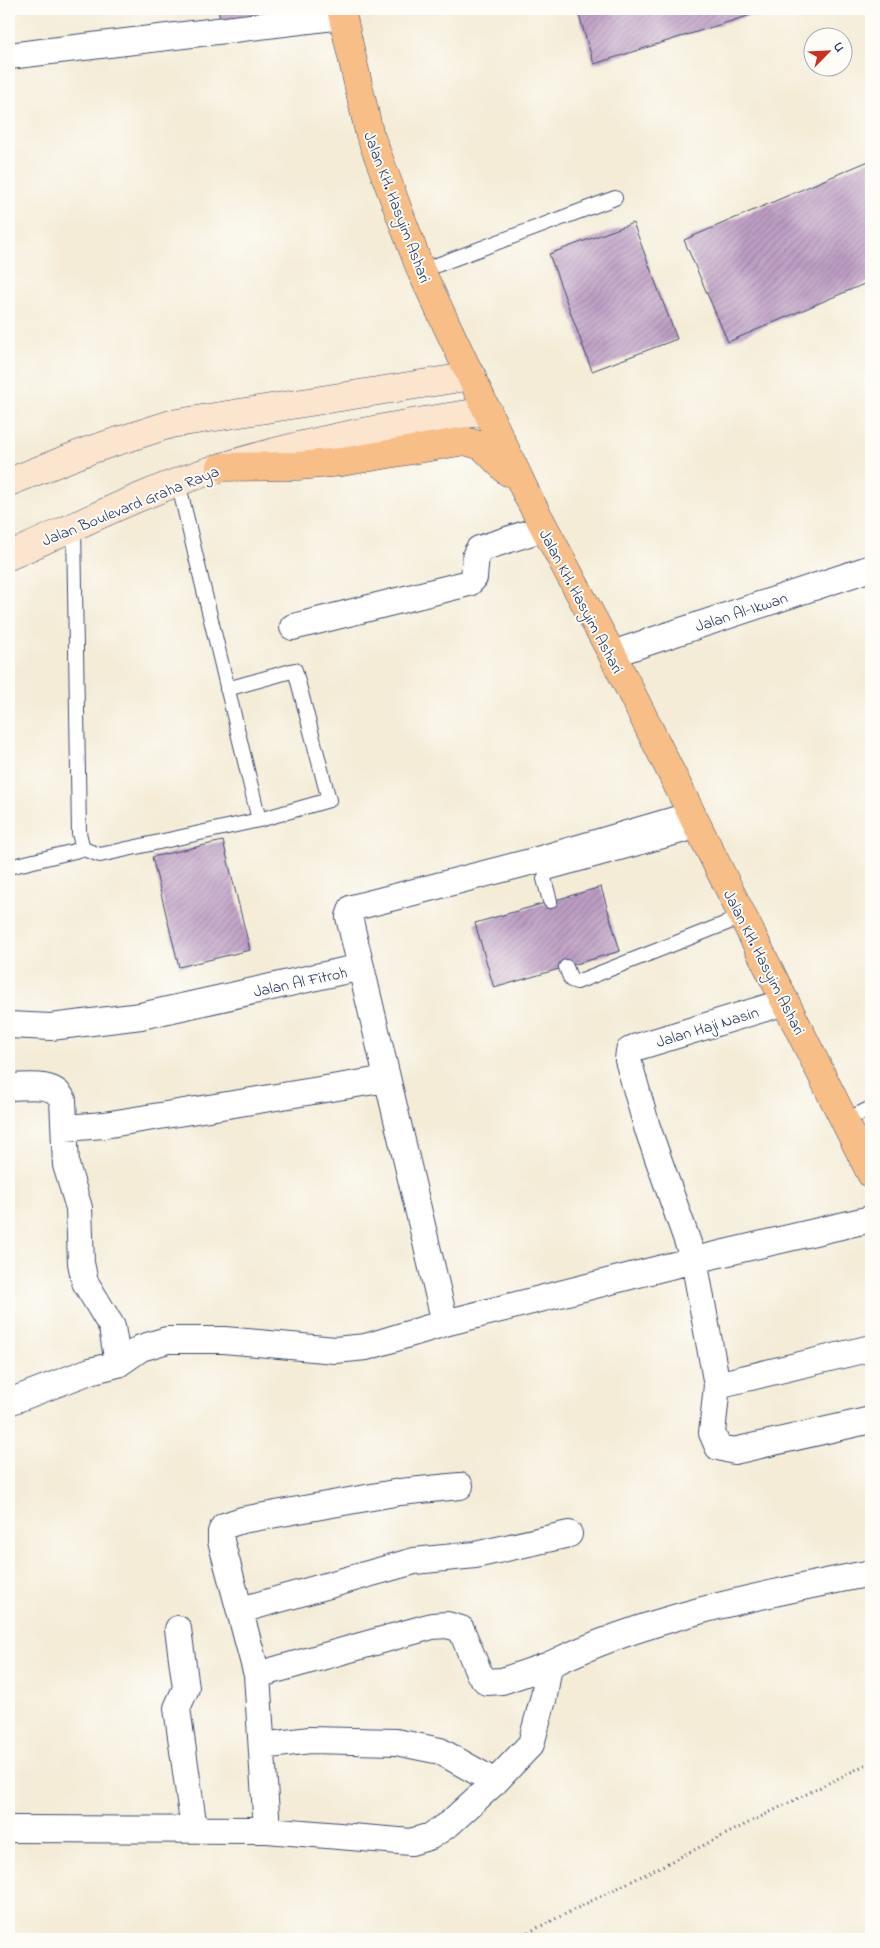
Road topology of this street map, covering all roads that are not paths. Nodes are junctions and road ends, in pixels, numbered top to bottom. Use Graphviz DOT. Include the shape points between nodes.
graph roads {
  1 [pos="341,13"];
  2 [pos="9,56"];
  3 [pos="615,198"];
  4 [pos="421,271"];
  5 [pos="472,376"];
  6 [pos="488,411"];
  7 [pos="222,467"];
  8 [pos="9,482"];
  9 [pos="178,482"];
  10 [pos="528,497"];
  11 [pos="74,527"];
  12 [pos="544,528"];
  13 [pos="9,556"];
  14 [pos="871,568"];
  15 [pos="293,627"];
  16 [pos="612,654"];
  17 [pos="228,689"];
  18 [pos="259,820"];
  19 [pos="696,823"];
  20 [pos="83,849"];
  21 [pos="9,867"];
  22 [pos="550,901"];
  23 [pos="742,917"];
  24 [pos="362,967"];
  25 [pos="566,967"];
  26 [pos="785,1002"];
  27 [pos="9,1025"];
  28 [pos="387,1079"];
  29 [pos="9,1087"];
  30 [pos="871,1108"];
  31 [pos="844,1121"];
  32 [pos="65,1128"];
  33 [pos="870,1169"];
  34 [pos="871,1220"];
  35 [pos="694,1260"];
  36 [pos="445,1323"];
  37 [pos="871,1348"];
  38 [pos="118,1364"];
  39 [pos="717,1385"];
  40 [pos="9,1402"];
  41 [pos="871,1420"];
  42 [pos="460,1486"];
  43 [pos="569,1534"];
  44 [pos="871,1573"];
  45 [pos="241,1610"];
  46 [pos="178,1629"];
  47 [pos="549,1665"];
  48 [pos="257,1675"];
  49 [pos="262,1746"];
  50 [pos="495,1782"];
  51 [pos="9,1829"];
  52 [pos="194,1829"];
  53 [pos="267,1830"];
  1 -- 2 [label="street"];
  1 -- 4 [label="main road, Jalan KH. Hasyim Ashari" via="369,132"];
  3 -- 4 [label="lane"];
  4 -- 5 [label="main road, Jalan KH. Hasyim Ashari"];
  5 -- 6 [label="main road, Jalan KH. Hasyim Ashari"];
  5 -- 8 [label="main road" via="171,424 90,450"];
  6 -- 7 [label="main road, Jalan Boulevard Graha Raya" via="334,437"];
  6 -- 10 [label="main road, Jalan KH. Hasyim Ashari"];
  7 -- 9 [label="main road, Jalan Boulevard Graha Raya"];
  7 -- 10 [label="main road" via="342,462 465,441 482,446 497,458"];
  9 -- 11 [label="main road, Jalan Boulevard Graha Raya"];
  9 -- 17 [label="lane"];
  10 -- 12 [label="main road, Jalan KH. Hasyim Ashari"];
  11 -- 13 [label="main road, Jalan Boulevard Graha Raya"];
  11 -- 20 [label="lane" via="78,833"];
  12 -- 15 [label="street" via="479,548 474,578 469,582"];
  12 -- 16 [label="main road, Jalan KH. Hasyim Ashari"];
  14 -- 16 [label="street, Jalan Al-Ikwan"];
  16 -- 19 [label="main road, Jalan KH. Hasyim Ashari"];
  17 -- 18 [label="lane"];
  17 -- 18 [label="lane" via="295,670 329,800"];
  18 -- 20 [label="lane" via="100,855"];
  19 -- 22 [label="lane" via="546,873 544,879"];
  19 -- 23 [label="main road, Jalan KH. Hasyim Ashari"];
  19 -- 24 [label="street, Jalan Al Fitroh" via="352,908 349,917"];
  20 -- 21 [label="lane"];
  23 -- 25 [label="lane" via="577,982 571,980"];
  23 -- 26 [label="main road, Jalan KH. Hasyim Ashari"];
  24 -- 27 [label="street, Jalan Al Fitroh" via="141,1016 51,1027"];
  24 -- 28 [label="street"];
  26 -- 31 [label="main road, Jalan KH. Hasyim Ashari"];
  26 -- 35 [label="street, Jalan Haji Nasin" via="629,1051 628,1060 647,1127"];
  28 -- 32 [label="street"];
  28 -- 36 [label="street"];
  29 -- 32 [label="street" via="49,1088 59,1092 63,1100"];
  30 -- 31 [label="lane"];
  31 -- 33 [label="main road, Jalan KH. Hasyim Ashari"];
  32 -- 38 [label="street" via="66,1165 79,1208 85,1282 112,1327"];
  34 -- 35 [label="street"];
  35 -- 36 [label="street"];
  35 -- 39 [label="street"];
  36 -- 38 [label="street" via="366,1346 335,1350 224,1340 167,1340 141,1348"];
  37 -- 39 [label="street"];
  38 -- 40 [label="street" via="90,1371"];
  39 -- 41 [label="street" via="712,1434 718,1448 734,1451"];
  42 -- 45 [label="street" via="400,1492 224,1526 221,1541"];
  43 -- 45 [label="street" via="474,1554 414,1561"];
  44 -- 47 [label="street" via="741,1599 615,1637"];
  45 -- 48 [label="street"];
  46 -- 52 [label="street" via="186,1688 177,1708"];
  47 -- 48 [label="street" via="502,1681 487,1682 479,1674 461,1629 447,1625 432,1626"];
  47 -- 50 [label="street" via="531,1744"];
  48 -- 49 [label="street"];
  49 -- 50 [label="street" via="310,1740 396,1742 440,1751"];
  49 -- 53 [label="street"];
  50 -- 53 [label="street" via="450,1824 431,1836 411,1842"];
  51 -- 52 [label="street"];
  52 -- 53 [label="street"];
}
